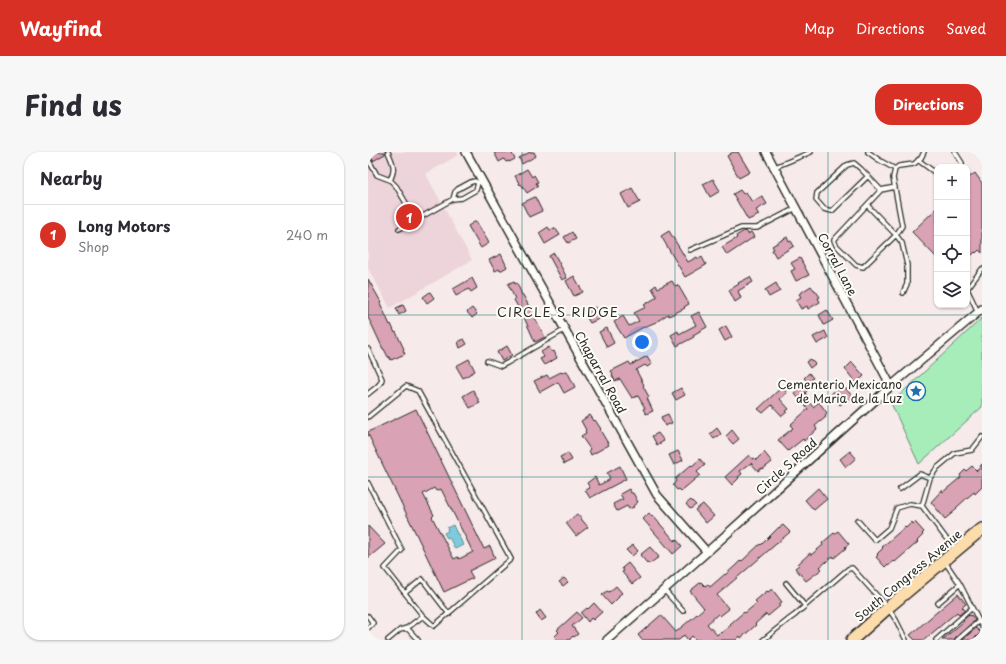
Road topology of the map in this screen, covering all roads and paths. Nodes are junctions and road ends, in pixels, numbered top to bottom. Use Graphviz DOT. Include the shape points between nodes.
graph roads {
  1 [pos="388,152"];
  2 [pos="466,152"];
  3 [pos="766,152"];
  4 [pos="811,152"];
  5 [pos="868,152"];
  6 [pos="924,152"];
  7 [pos="955,152"];
  8 [pos="368,159"];
  9 [pos="918,160"];
  10 [pos="962,164"];
  11 [pos="775,167"];
  12 [pos="895,169"];
  13 [pos="934,172"];
  14 [pos="868,176"];
  15 [pos="390,180"];
  16 [pos="480,182"];
  17 [pos="895,187"];
  18 [pos="881,190"];
  19 [pos="453,199"];
  20 [pos="867,205"];
  21 [pos="796,208"];
  22 [pos="416,220"];
  23 [pos="399,229"];
  24 [pos="896,235"];
  25 [pos="690,250"];
  26 [pos="982,269"];
  27 [pos="903,293"];
  28 [pos="980,311"];
  29 [pos="564,330"];
  30 [pos="368,349"];
  31 [pos="486,361"];
  32 [pos="891,386"];
  33 [pos="368,394"];
  34 [pos="368,417"];
  35 [pos="982,437"];
  36 [pos="930,478"];
  37 [pos="368,483"];
  38 [pos="900,489"];
  39 [pos="922,506"];
  40 [pos="858,520"];
  41 [pos="982,529"];
  42 [pos="958,550"];
  43 [pos="707,552"];
  44 [pos="944,561"];
  45 [pos="786,583"];
  46 [pos="960,584"];
  47 [pos="664,590"];
  48 [pos="405,593"];
  49 [pos="938,603"];
  50 [pos="805,606"];
  51 [pos="888,608"];
  52 [pos="972,608"];
  53 [pos="683,611"];
  54 [pos="449,614"];
  55 [pos="368,616"];
  56 [pos="423,616"];
  57 [pos="979,621"];
  58 [pos="982,627"];
  59 [pos="368,628"];
  60 [pos="407,628"];
  61 [pos="982,636"];
  62 [pos="769,638"];
  63 [pos="388,640"];
  64 [pos="418,640"];
  65 [pos="607,640"];
  66 [pos="763,640"];
  67 [pos="852,640"];
  68 [pos="906,640"];
  69 [pos="936,640"];
  70 [pos="957,640"];
  71 [pos="977,640"];
  1 -- 15 [label="lane" via="394,167"];
  2 -- 16 [label="street, Chaparral Road"];
  3 -- 11 [label="street, Corral Lane"];
  4 -- 11 [label="lane"];
  5 -- 12 [label="lane"];
  6 -- 9 [label="lane"];
  7 -- 10 [label="lane"];
  8 -- 15 [label="lane" via="377,174"];
  9 -- 12 [label="lane" via="914,164"];
  9 -- 13 [label="lane"];
  11 -- 21 [label="street, Corral Lane"];
  12 -- 17 [label="lane"];
  14 -- 14 [label="lane" via="854,163 847,165 817,193 816,200 832,212"];
  14 -- 18 [label="lane"];
  15 -- 22 [label="lane"];
  16 -- 19 [label="lane" via="476,190 462,198"];
  16 -- 19 [label="lane" via="471,182 458,189"];
  16 -- 29 [label="street, Chaparral Road"];
  17 -- 18 [label="lane"];
  17 -- 24 [label="lane" via="902,226"];
  18 -- 20 [label="lane"];
  19 -- 22 [label="lane"];
  20 -- 24 [label="lane"];
  20 -- 24 [label="lane" via="834,240 836,245 856,265 863,267"];
  21 -- 25 [label="lane" via="757,228 741,228"];
  21 -- 32 [label="street, Corral Lane"];
  22 -- 23 [label="lane"];
  24 -- 27 [label="lane" via="902,243 907,265 907,284"];
  26 -- 28 [label="lane" via="967,289"];
  28 -- 32 [label="street, Circle S Road"];
  29 -- 31 [label="lane" via="501,366"];
  29 -- 43 [label="street, Chaparral Road" via="657,495"];
  30 -- 33 [label="lane" via="382,379"];
  32 -- 43 [label="street, Circle S Road"];
  34 -- 54 [label="lane" via="406,386 418,391 511,560"];
  35 -- 36 [label="lane" via="972,450 955,453 937,468"];
  36 -- 38 [label="lane" via="920,474"];
  36 -- 39 [label="lane"];
  37 -- 48 [label="lane" via="402,550 385,568"];
  39 -- 40 [label="lane" via="910,504 897,508 889,528 875,540"];
  39 -- 42 [label="lane"];
  41 -- 42 [label="main road, South Congress Avenue"];
  42 -- 44 [label="main road, South Congress Avenue"];
  43 -- 47 [label="street, Circle S Road"];
  44 -- 46 [label="lane"];
  44 -- 51 [label="main road, South Congress Avenue"];
  45 -- 50 [label="lane"];
  46 -- 49 [label="lane"];
  46 -- 52 [label="lane"];
  47 -- 53 [label="lane"];
  47 -- 65 [label="street, Circle S Road"];
  48 -- 54 [label="lane" via="422,579"];
  48 -- 56 [label="lane"];
  50 -- 51 [label="lane" via="852,568"];
  50 -- 62 [label="lane"];
  51 -- 67 [label="main road, South Congress Avenue"];
  51 -- 68 [label="lane"];
  52 -- 57 [label="lane"];
  52 -- 69 [label="lane"];
  54 -- 56 [label="lane" via="434,626"];
  55 -- 59 [label="lane" via="373,623"];
  56 -- 60 [label="lane"];
  57 -- 58 [label="lane"];
  57 -- 70 [label="lane"];
  60 -- 63 [label="lane" via="400,630"];
  60 -- 64 [label="lane"];
  61 -- 71 [label="lane"];
  62 -- 66 [label="lane"];
}
